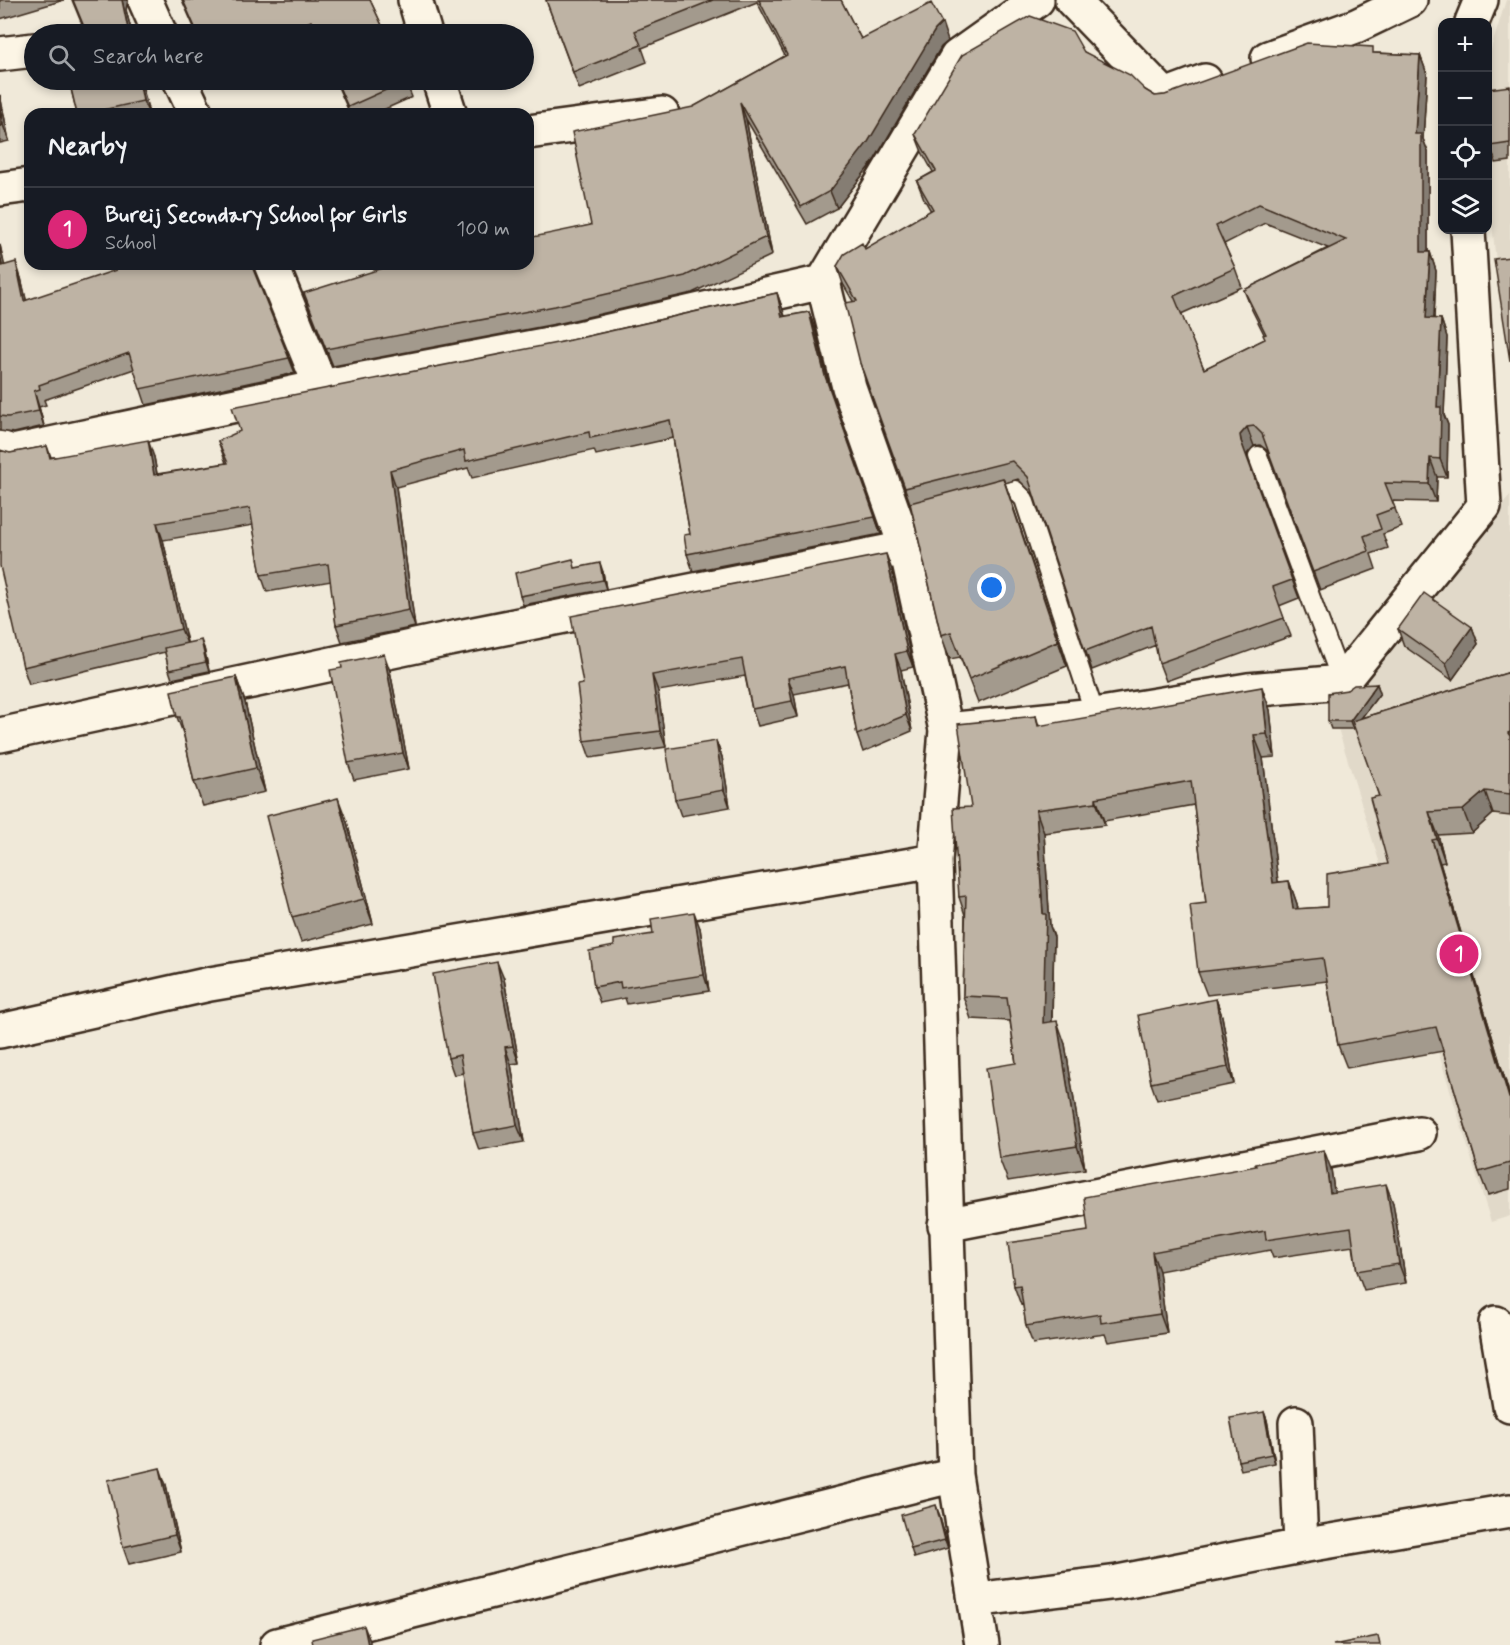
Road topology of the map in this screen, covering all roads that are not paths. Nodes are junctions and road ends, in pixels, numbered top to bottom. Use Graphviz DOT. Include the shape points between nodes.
graph roads {
  1 [pos="145,0"];
  2 [pos="415,0"];
  3 [pos="1037,0"];
  4 [pos="1072,0"];
  5 [pos="1410,0"];
  6 [pos="1481,0"];
  7 [pos="1474,18"];
  8 [pos="156,24"];
  9 [pos="422,24"];
  10 [pos="24,51"];
  11 [pos="0,54"];
  12 [pos="185,90"];
  13 [pos="442,90"];
  14 [pos="193,108"];
  15 [pos="448,108"];
  16 [pos="662,114"];
  17 [pos="534,131"];
  18 [pos="24,186"];
  19 [pos="0,189"];
  20 [pos="1468,234"];
  21 [pos="273,270"];
  22 [pos="823,282"];
  23 [pos="321,387"];
  24 [pos="0,448"];
  25 [pos="1258,456"];
  26 [pos="972,502"];
  27 [pos="906,529"];
  28 [pos="1342,682"];
  29 [pos="1095,715"];
  30 [pos="946,730"];
  31 [pos="0,735"];
  32 [pos="935,861"];
  33 [pos="0,1031"];
  34 [pos="1419,1133"];
  35 [pos="945,1225"];
  36 [pos="1496,1323"];
  37 [pos="1510,1406"];
  38 [pos="1296,1423"];
  39 [pos="955,1475"];
  40 [pos="1510,1511"];
  41 [pos="1301,1546"];
  42 [pos="975,1600"];
  43 [pos="277,1645"];
  44 [pos="982,1645"];
  1 -- 8 [label="street"];
  2 -- 9 [label="street"];
  3 -- 22 [label="street" via="957,57"];
  4 -- 5 [label="street" via="1165,96 1356,26"];
  6 -- 7 [label="street"];
  10 -- 11 [label="street"];
  12 -- 14 [label="street"];
  13 -- 15 [label="street"];
  16 -- 17 [label="street"];
  18 -- 19 [label="street"];
  20 -- 28 [label="street" via="1484,506"];
  21 -- 23 [label="street"];
  22 -- 23 [label="street" via="565,341"];
  22 -- 27 [label="street" via="849,387"];
  23 -- 24 [label="street" via="13,452"];
  25 -- 28 [label="lane"];
  26 -- 29 [label="lane" via="1015,490 1024,500"];
  27 -- 30 [label="street"];
  27 -- 31 [label="street" via="439,641"];
  28 -- 29 [label="street" via="1248,690"];
  29 -- 30 [label="street"];
  30 -- 32 [label="street"];
  32 -- 33 [label="street" via="210,984"];
  32 -- 35 [label="street"];
  34 -- 35 [label="street"];
  35 -- 39 [label="street"];
  36 -- 37 [label="street"];
  38 -- 41 [label="street"];
  39 -- 42 [label="street"];
  39 -- 43 [label="street"];
  40 -- 41 [label="street"];
  41 -- 42 [label="street" via="1119,1582"];
  42 -- 44 [label="street"];
}
